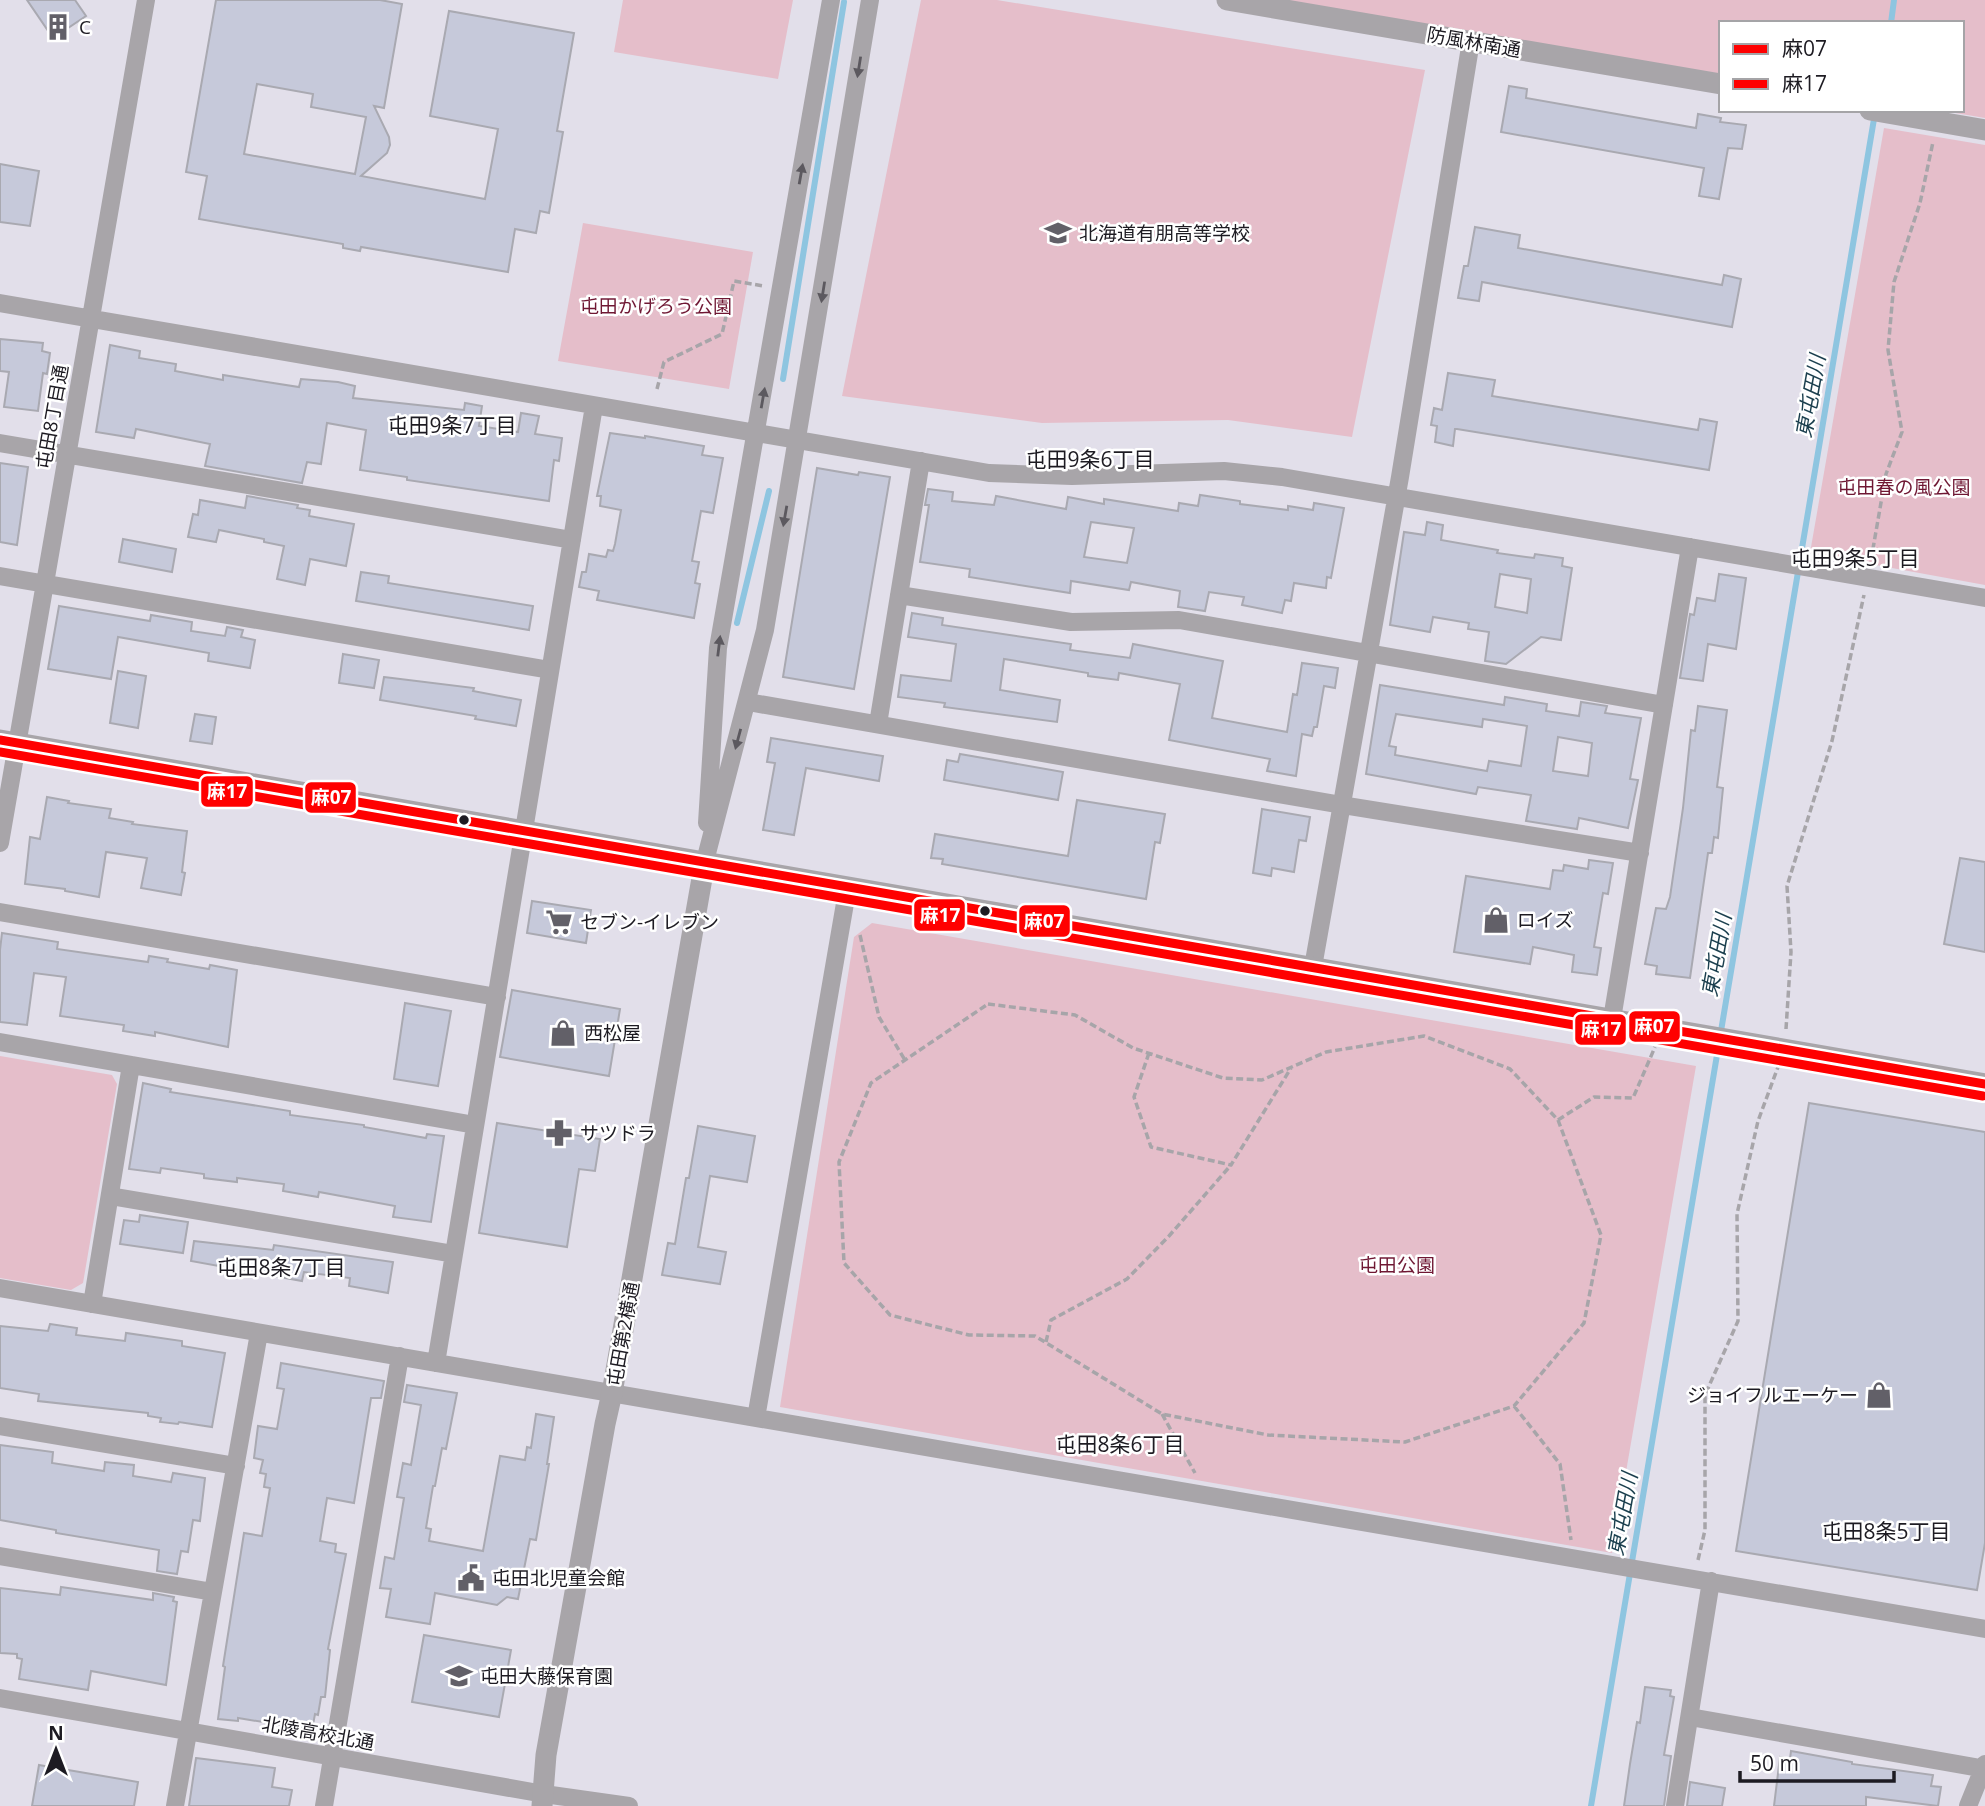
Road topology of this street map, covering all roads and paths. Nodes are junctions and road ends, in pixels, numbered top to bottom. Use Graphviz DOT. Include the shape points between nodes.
graph roads {
  1 [pos="146,0"];
  2 [pos="831,0"];
  3 [pos="870,0"];
  4 [pos="1227,0"];
  5 [pos="1471,41"];
  6 [pos="1719,85"];
  7 [pos="1881,112"];
  8 [pos="1985,130"];
  9 [pos="1934,137"];
  10 [pos="764,286"];
  11 [pos="0,303"];
  12 [pos="91,318"];
  13 [pos="657,389"];
  14 [pos="594,406"];
  15 [pos="756,433"];
  16 [pos="798,440"];
  17 [pos="0,443"];
  18 [pos="66,454"];
  19 [pos="921,461"];
  20 [pos="1396,497"];
  21 [pos="572,540"];
  22 [pos="1690,547"];
  23 [pos="1871,562"];
  24 [pos="0,576"];
  25 [pos="44,584"];
  26 [pos="1866,588"];
  27 [pos="899,595"];
  28 [pos="1985,598"];
  29 [pos="1368,654"];
  30 [pos="551,670"];
  31 [pos="748,702"];
  32 [pos="1664,705"];
  33 [pos="878,724"];
  34 [pos="9,742"];
  35 [pos="1342,805"];
  36 [pos="524,830"];
  37 [pos="0,843"];
  38 [pos="1640,853"];
  39 [pos="705,861"];
  40 [pos="848,886"];
  41 [pos="0,912"];
  42 [pos="858,925"];
  43 [pos="1313,967"];
  44 [pos="497,997"];
  45 [pos="1612,1019"];
  46 [pos="1663,1028"];
  47 [pos="0,1042"];
  48 [pos="1784,1049"];
  49 [pos="1149,1053"];
  50 [pos="905,1060"];
  51 [pos="131,1065"];
  52 [pos="1291,1068"];
  53 [pos="1985,1084"];
  54 [pos="1558,1120"];
  55 [pos="475,1125"];
  56 [pos="1231,1164"];
  57 [pos="110,1196"];
  58 [pos="454,1254"];
  59 [pos="0,1288"];
  60 [pos="92,1304"];
  61 [pos="260,1333"];
  62 [pos="1046,1343"];
  63 [pos="400,1356"];
  64 [pos="436,1363"];
  65 [pos="612,1393"];
  66 [pos="1514,1406"];
  67 [pos="1162,1414"];
  68 [pos="756,1418"];
  69 [pos="0,1426"];
  70 [pos="236,1466"];
  71 [pos="1207,1495"];
  72 [pos="1571,1539"];
  73 [pos="0,1556"];
  74 [pos="1698,1562"];
  75 [pos="1711,1581"];
  76 [pos="213,1592"];
  77 [pos="1985,1629"];
  78 [pos="0,1698"];
  79 [pos="1690,1717"];
  80 [pos="188,1730"];
  81 [pos="333,1757"];
  82 [pos="1984,1767"];
  83 [pos="543,1800"];
  84 [pos="175,1806"];
  85 [pos="324,1806"];
  86 [pos="629,1806"];
  87 [pos="1675,1806"];
  88 [pos="1968,1806"];
  1 -- 12 [label="street, 屯田8丁目通"];
  15 -- 2 [label="street, one-way"];
  3 -- 16 [label="street, one-way"];
  4 -- 5 [label="street, 防風林南通"];
  5 -- 6 [label="street, 防風林南通"];
  5 -- 20 [label="street"];
  7 -- 8 [label="street"];
  9 -- 23 [label="path" via="1920,203 1894,282 1888,350 1902,432 1886,474"];
  10 -- 13 [label="path" via="734,281 722,334 664,362"];
  11 -- 12 [label="street"];
  12 -- 14 [label="street"];
  12 -- 18 [label="street, 屯田8丁目通"];
  14 -- 15 [label="street"];
  14 -- 21 [label="street"];
  15 -- 16 [label="street"];
  39 -- 15 [label="street, one-way" via="718,648"];
  16 -- 19 [label="street"];
  16 -- 31 [label="street, one-way"];
  17 -- 18 [label="street"];
  18 -- 21 [label="street"];
  18 -- 25 [label="street, 屯田8丁目通"];
  19 -- 20 [label="street" via="989,473 1072,476 1224,471"];
  19 -- 27 [label="street"];
  20 -- 22 [label="street"];
  20 -- 29 [label="street"];
  21 -- 30 [label="street"];
  22 -- 28 [label="street"];
  22 -- 32 [label="street"];
  24 -- 25 [label="street"];
  25 -- 30 [label="street"];
  25 -- 34 [label="street, 屯田8丁目通"];
  26 -- 48 [label="path" via="1832,741 1787,886 1791,952"];
  27 -- 29 [label="street" via="1071,622 1179,620"];
  27 -- 33 [label="street"];
  29 -- 32 [label="street"];
  29 -- 35 [label="street"];
  30 -- 36 [label="street"];
  31 -- 33 [label="street"];
  31 -- 39 [label="street, one-way"];
  32 -- 38 [label="street"];
  33 -- 35 [label="street"];
  34 -- 36 [label="street"];
  34 -- 37 [label="street, 屯田8丁目通"];
  35 -- 38 [label="street"];
  35 -- 43 [label="street"];
  36 -- 39 [label="street"];
  36 -- 44 [label="street"];
  38 -- 45 [label="street"];
  39 -- 40 [label="street"];
  39 -- 65 [label="street, 屯田第2横通"];
  40 -- 43 [label="street"];
  40 -- 68 [label="street"];
  41 -- 44 [label="street"];
  42 -- 50 [label="path" via="879,1017"];
  43 -- 45 [label="street"];
  44 -- 55 [label="street"];
  45 -- 46 [label="street"];
  46 -- 48 [label="street"];
  46 -- 54 [label="path" via="1633,1098 1594,1097"];
  47 -- 51 [label="street"];
  48 -- 53 [label="street"];
  48 -- 74 [label="path" via="1758,1121 1737,1214 1738,1321 1705,1395 1705,1530"];
  49 -- 50 [label="path" via="1075,1015 988,1004"];
  49 -- 52 [label="path" via="1223,1077 1262,1080"];
  49 -- 56 [label="path" via="1134,1097 1151,1147"];
  50 -- 62 [label="path" via="871,1083 839,1162 844,1263 890,1315 969,1335 1035,1336"];
  51 -- 55 [label="street"];
  51 -- 57 [label="street"];
  52 -- 54 [label="path" via="1326,1052 1424,1036 1510,1069"];
  52 -- 56 [label="path"];
  54 -- 66 [label="path" via="1601,1235 1584,1323"];
  55 -- 58 [label="street"];
  56 -- 62 [label="path" via="1127,1279 1051,1320"];
  57 -- 58 [label="street"];
  57 -- 60 [label="street"];
  58 -- 64 [label="street"];
  59 -- 60 [label="street"];
  60 -- 61 [label="street"];
  61 -- 63 [label="street"];
  61 -- 70 [label="street"];
  62 -- 67 [label="path"];
  63 -- 64 [label="street"];
  63 -- 81 [label="street"];
  64 -- 65 [label="street"];
  65 -- 68 [label="street"];
  65 -- 83 [label="street, 屯田第2横通" via="546,1755"];
  66 -- 67 [label="path" via="1405,1442 1268,1435"];
  66 -- 72 [label="path" via="1560,1464"];
  67 -- 71 [label="path"];
  68 -- 71 [label="street"];
  69 -- 70 [label="street"];
  70 -- 76 [label="street"];
  71 -- 75 [label="street"];
  73 -- 76 [label="street"];
  75 -- 77 [label="street"];
  75 -- 79 [label="street"];
  76 -- 80 [label="street"];
  78 -- 80 [label="street, 北陵高校北通"];
  79 -- 82 [label="street"];
  79 -- 87 [label="street"];
  80 -- 81 [label="street, 北陵高校北通"];
  80 -- 84 [label="street"];
  81 -- 83 [label="street, 北陵高校北通"];
  81 -- 85 [label="street"];
  82 -- 88 [label="street"];
  83 -- 86 [label="street, 北陵高校北通"];
}
